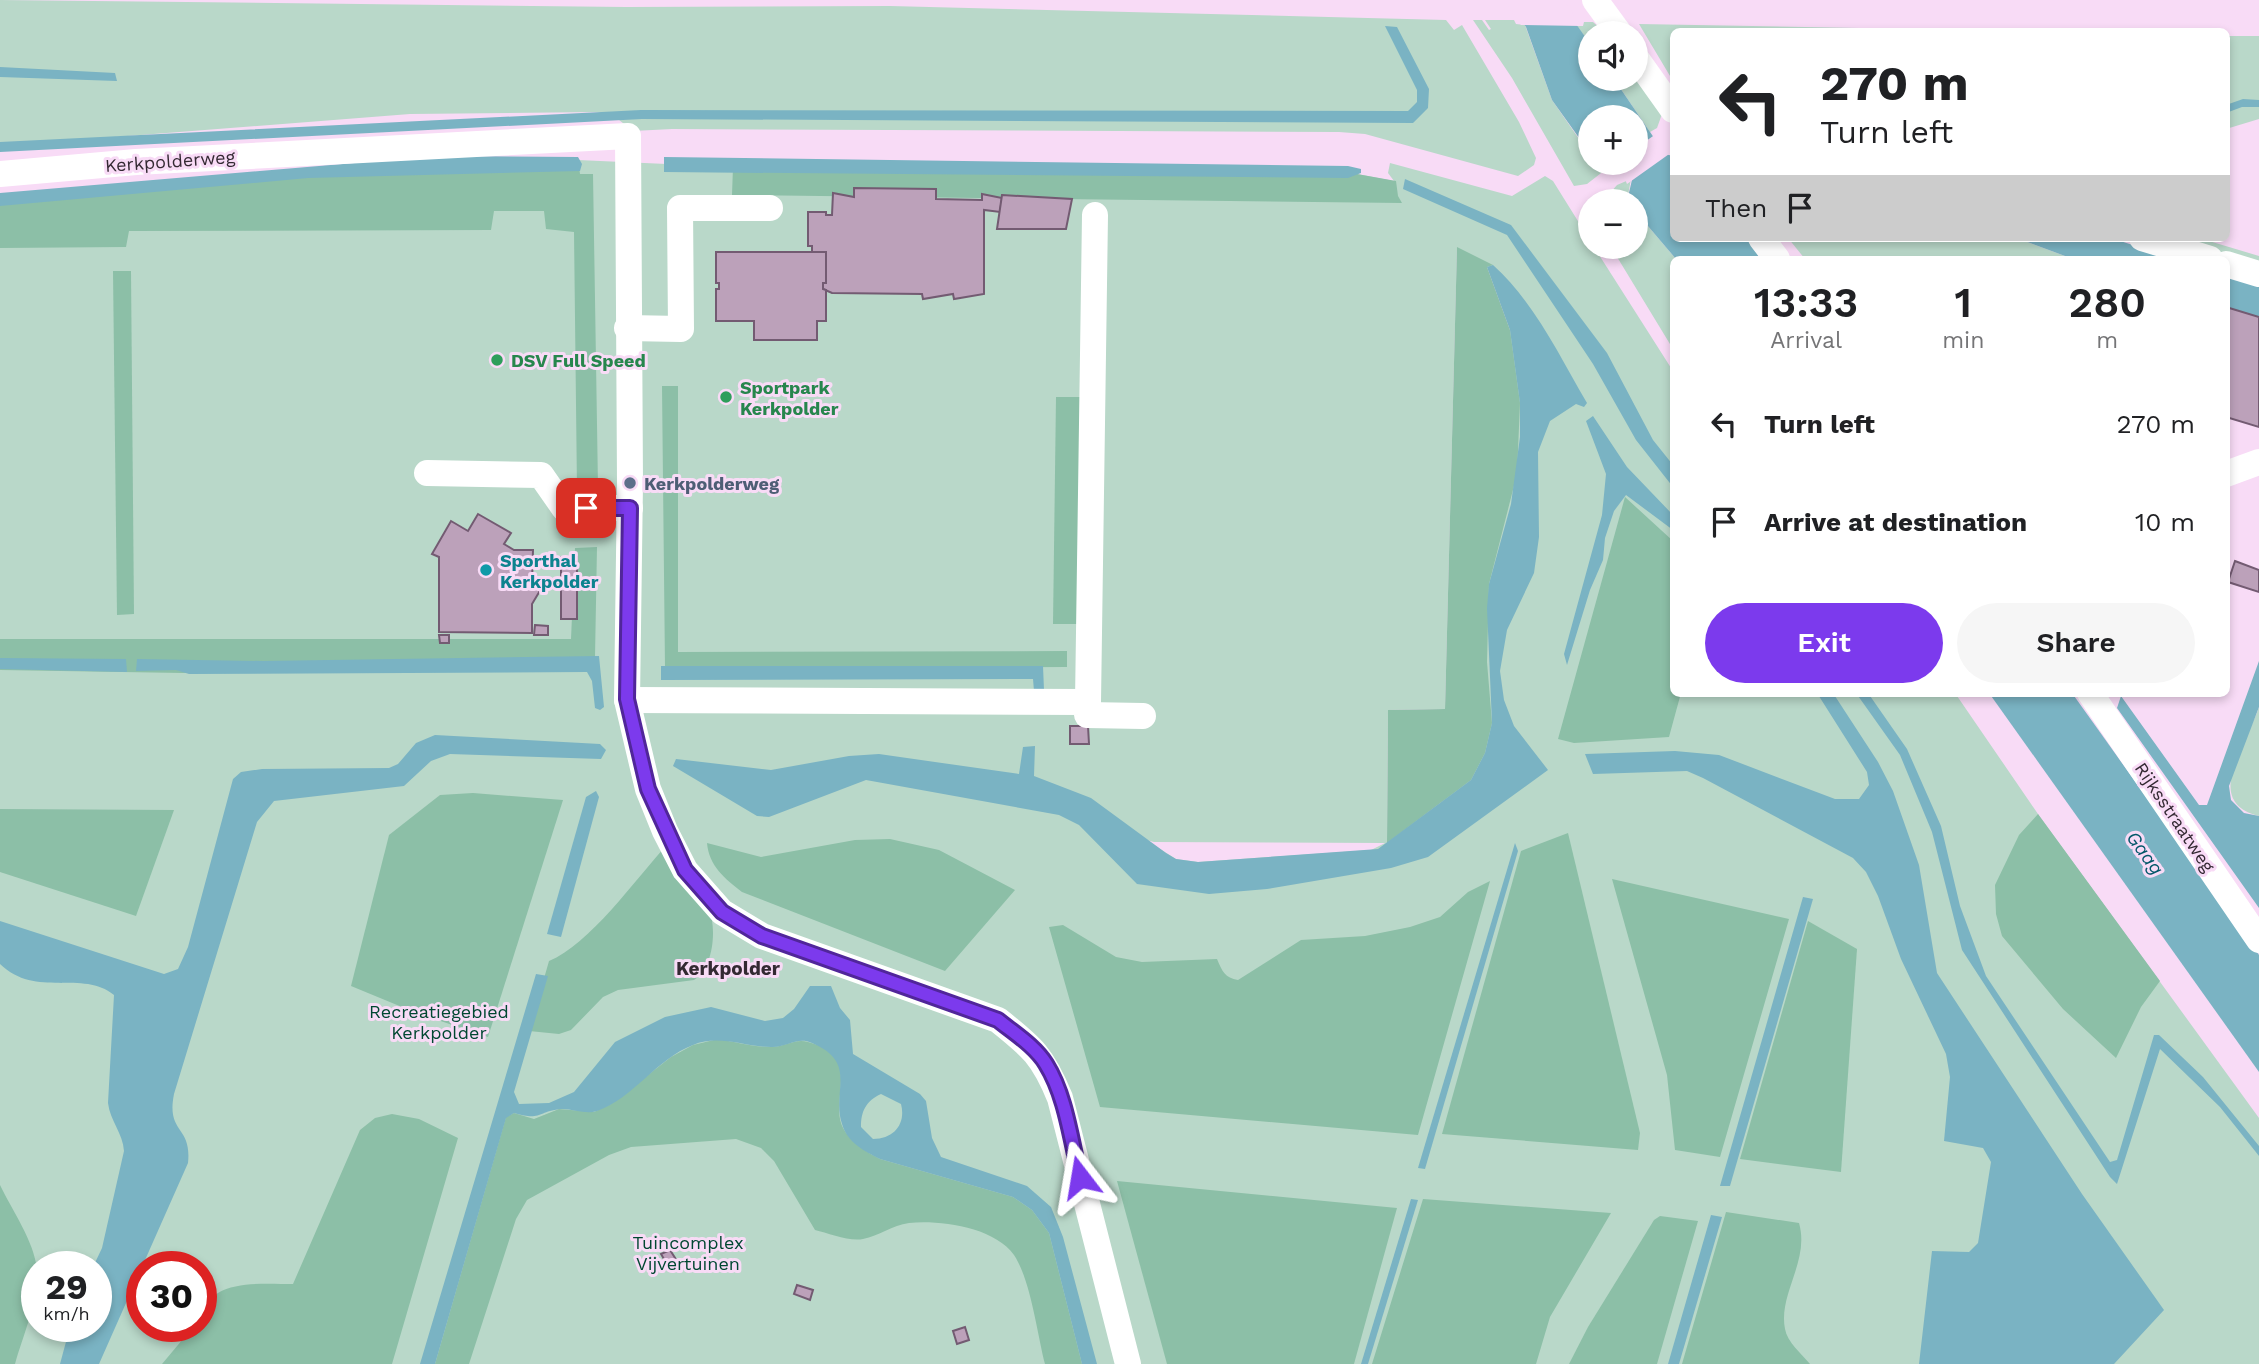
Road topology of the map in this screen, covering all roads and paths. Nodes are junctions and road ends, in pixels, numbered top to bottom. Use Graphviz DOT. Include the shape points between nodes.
graph roads {
  1 [pos="1595,0"];
  2 [pos="1610,21"];
  3 [pos="1648,75"];
  4 [pos="1670,106"];
  5 [pos="0,174"];
  6 [pos="770,208"];
  7 [pos="1095,215"];
  8 [pos="1764,242"];
  9 [pos="2155,242"];
  10 [pos="1775,256"];
  11 [pos="2200,256"];
  12 [pos="2230,265"];
  13 [pos="2259,274"];
  14 [pos="628,328"];
  15 [pos="2259,462"];
  16 [pos="427,472"];
  17 [pos="2230,473"];
  18 [pos="630,508"];
  19 [pos="2097,697"];
  20 [pos="627,699"];
  21 [pos="1088,702"];
  22 [pos="1143,716"];
  23 [pos="2259,940"];
  24 [pos="1128,1364"];
  1 -- 2 [label="street"];
  3 -- 4 [label="street"];
  5 -- 14 [label="street, Kerkpolderweg" via="136,162 628,136"];
  6 -- 14 [label="street" via="680,208 681,329"];
  7 -- 21 [label="street"];
  8 -- 10 [label="street"];
  9 -- 11 [label="street"];
  12 -- 13 [label="street"];
  14 -- 18 [label="street, Kerkpolderweg"];
  15 -- 17 [label="street"];
  16 -- 18 [label="street" via="541,475 565,508"];
  18 -- 20 [label="street, Kerkpolderweg"];
  19 -- 23 [label="street, Rijksstraatweg"];
  20 -- 21 [label="street"];
  20 -- 24 [label="street, Kerkpolderweg" via="648,789 665,831 685,870 722,912 762,936 998,1020 1046,1063 1060,1098"];
  21 -- 22 [label="street" via="1087,715"];
}
